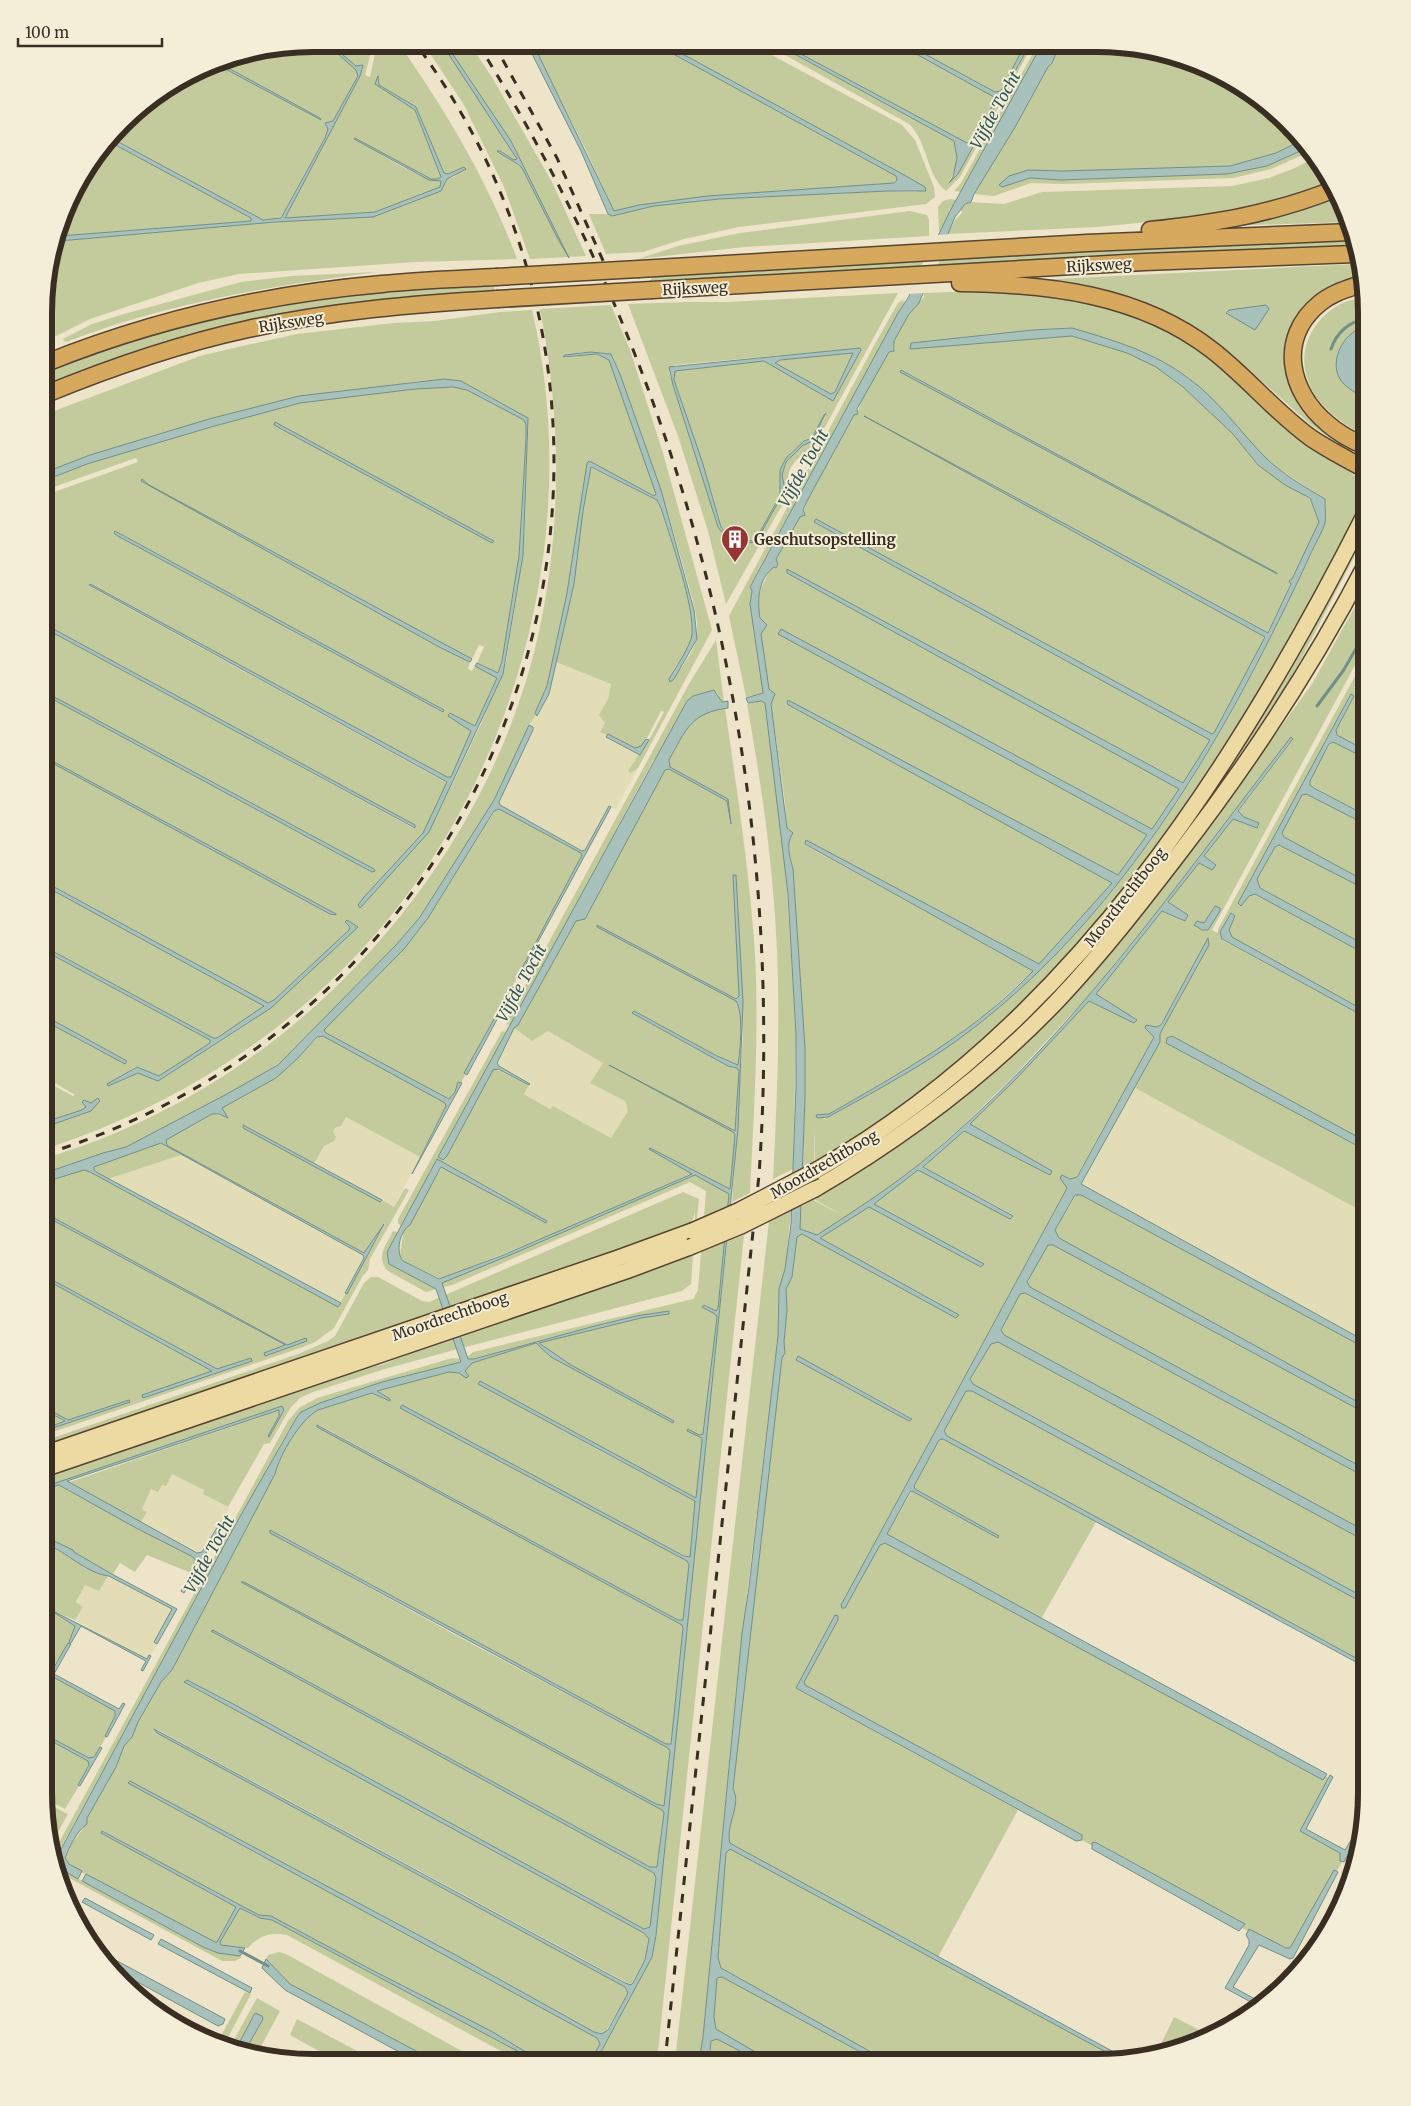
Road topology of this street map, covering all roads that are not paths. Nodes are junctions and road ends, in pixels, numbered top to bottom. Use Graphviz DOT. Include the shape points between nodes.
graph roads {
  1 [pos="1329,192"];
  2 [pos="1346,232"];
  3 [pos="1087,243"];
  4 [pos="1351,254"];
  5 [pos="952,278"];
  6 [pos="1357,285"];
  7 [pos="52,361"];
  8 [pos="52,392"];
  9 [pos="1358,443"];
  10 [pos="1358,465"];
  11 [pos="1358,527"];
  12 [pos="1358,578"];
  13 [pos="52,1451"];
  14 [pos="52,1466"];
  1 -- 3 [label="highway" via="1250,217 1105,234"];
  2 -- 3 [label="highway, Rijksweg"];
  3 -- 7 [label="highway, Rijksweg, bridge" via="382,284 299,294 152,325"];
  4 -- 5 [label="highway, Rijksweg" via="1144,262"];
  5 -- 8 [label="highway, Rijksweg, bridge" via="882,282 874,286 857,279 497,298 359,310 249,328 161,351"];
  5 -- 10 [label="highway" via="1072,291 1122,304 1158,318 1212,350 1310,437"];
  6 -- 9 [label="highway" via="1337,292 1308,314 1301,325 1293,357 1299,390 1312,409 1327,424"];
  11 -- 13 [label="main road, Moordrechtboog, bridge" via="1302,632 1239,738 1184,819 1094,938 1019,1018 960,1071 878,1133 815,1171 692,1231"];
  12 -- 14 [label="main road, Moordrechtboog, bridge" via="1259,746 1105,948 1008,1049 887,1144 815,1189 690,1247"];
}
